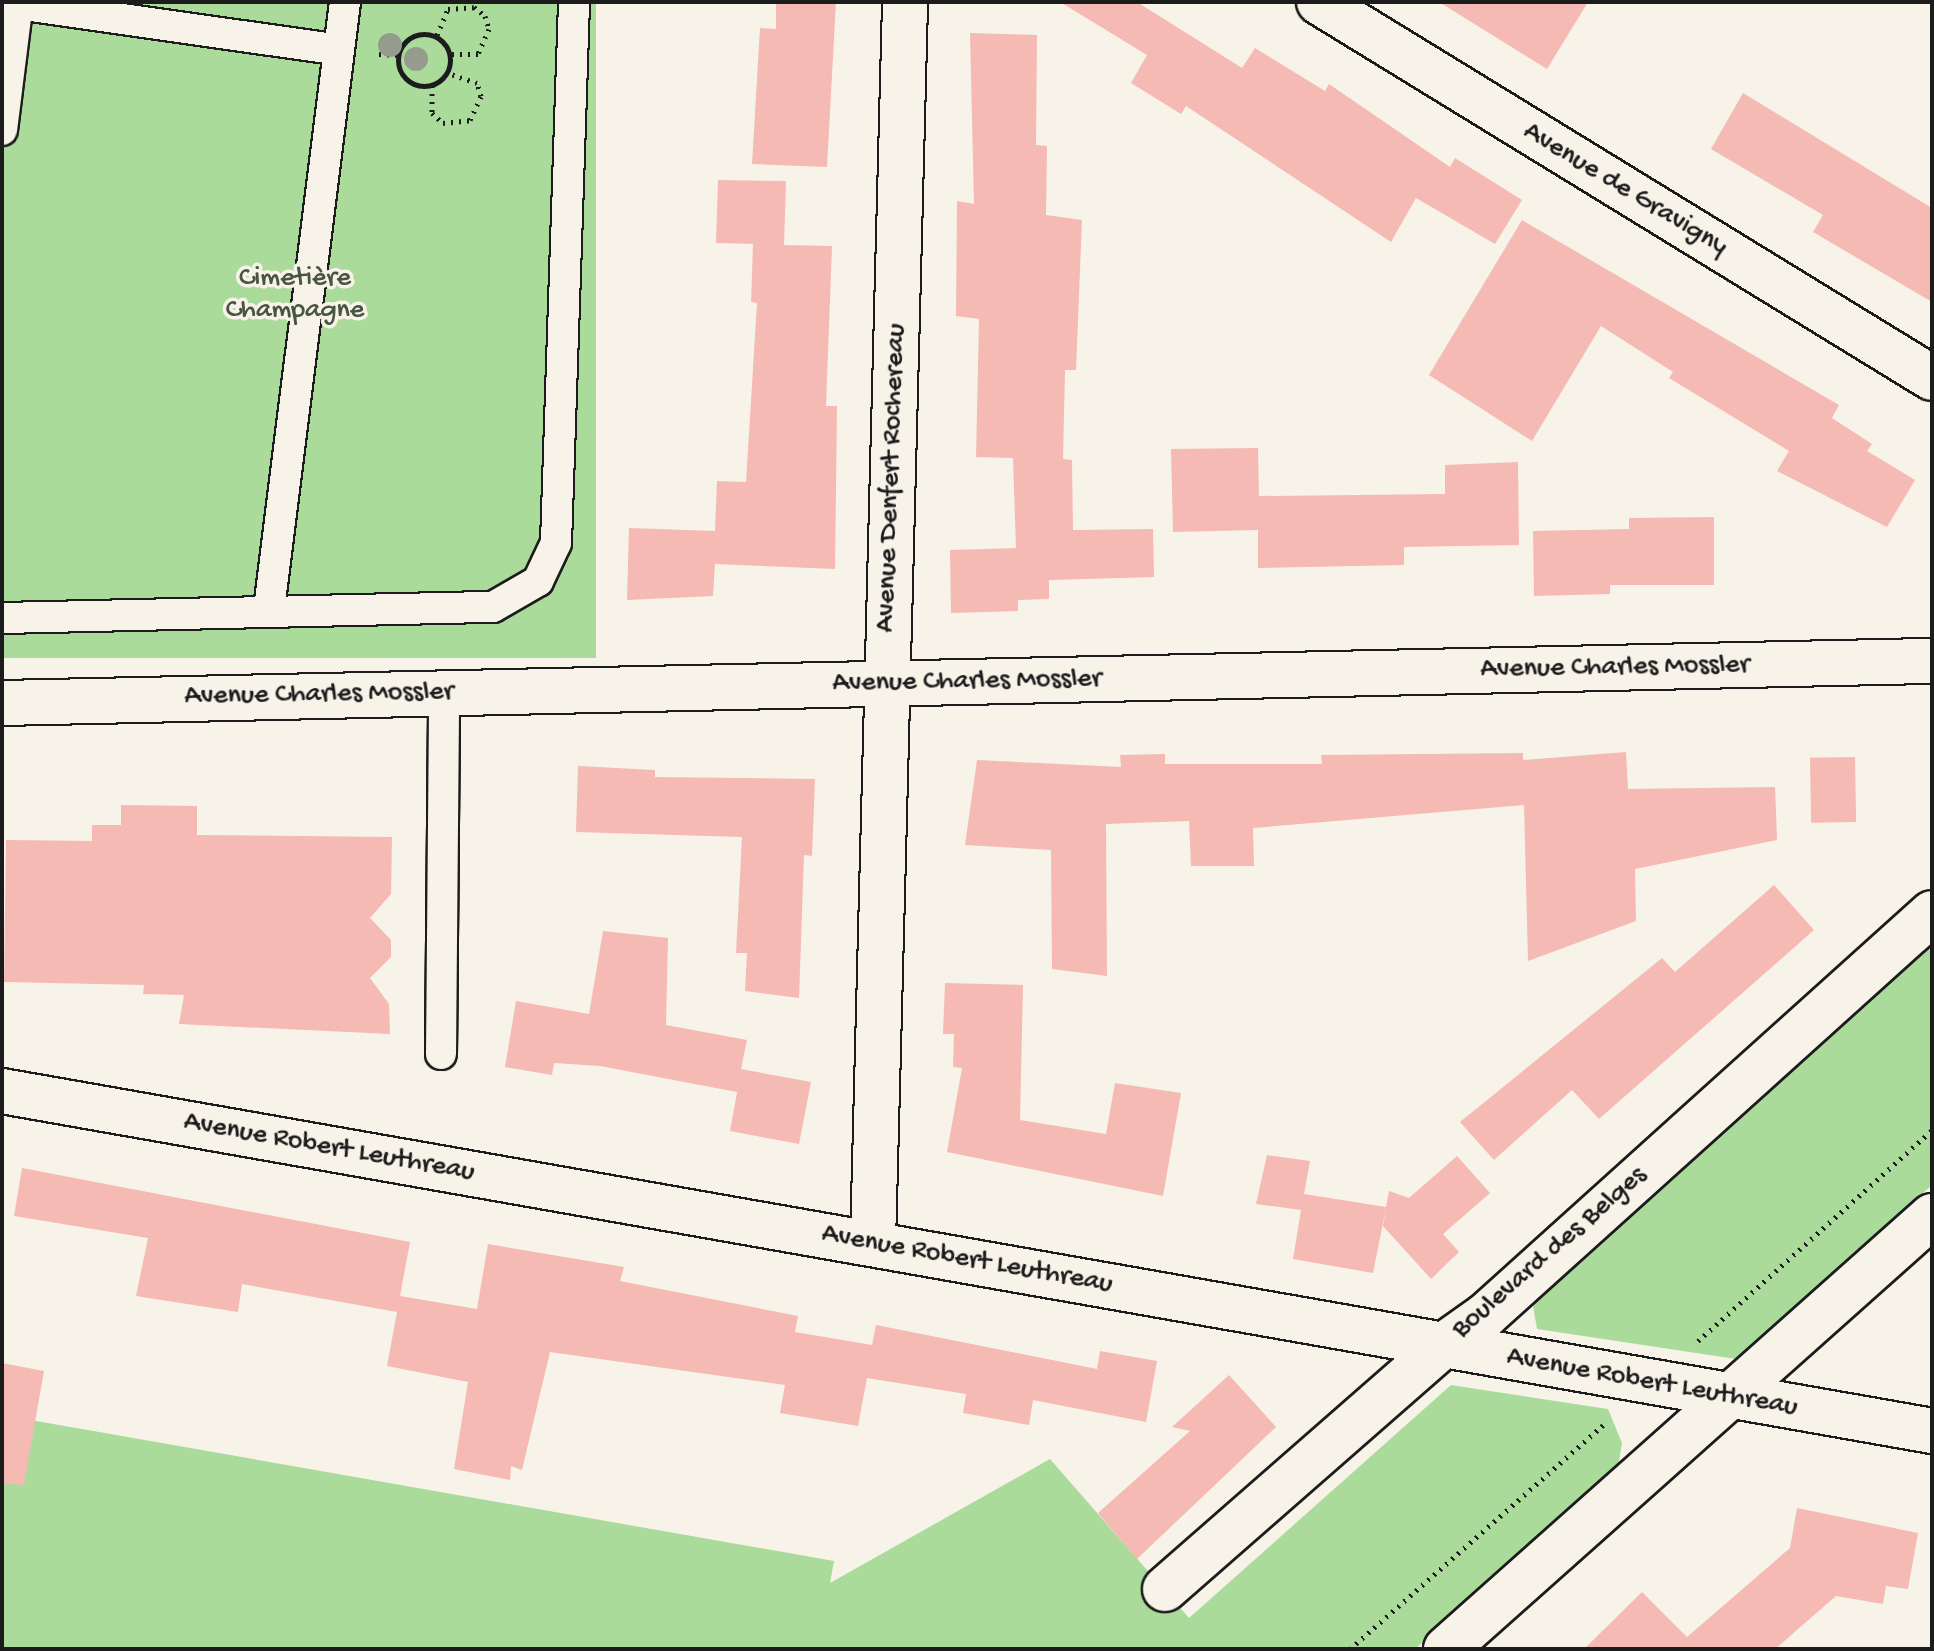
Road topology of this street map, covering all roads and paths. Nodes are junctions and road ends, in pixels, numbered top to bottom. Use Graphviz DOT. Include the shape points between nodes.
graph roads {
  1 [pos="345,2"];
  2 [pos="574,2"];
  3 [pos="905,2"];
  4 [pos="1319,2"];
  5 [pos="13,3"];
  6 [pos="438,36"];
  7 [pos="339,50"];
  8 [pos="450,54"];
  9 [pos="447,74"];
  10 [pos="432,85"];
  11 [pos="2,130"];
  12 [pos="1932,378"];
  13 [pos="269,609"];
  14 [pos="2,618"];
  15 [pos="1932,661"];
  16 [pos="887,684"];
  17 [pos="444,692"];
  18 [pos="2,703"];
  19 [pos="1932,913"];
  20 [pos="441,1054"];
  21 [pos="2,1091"];
  22 [pos="1932,1130"];
  23 [pos="1932,1216"];
  24 [pos="873,1242"];
  25 [pos="1441,1347"];
  26 [pos="1689,1353"];
  27 [pos="1729,1396"];
  28 [pos="1616,1417"];
  29 [pos="1932,1431"];
  30 [pos="1165,1589"];
  31 [pos="1350,1649"];
  32 [pos="1446,1649"];
  1 -- 7 [label="lane"];
  2 -- 13 [label="lane" via="550,567 518,597 493,607"];
  3 -- 16 [label="street, Avenue Denfert Rochereau"];
  4 -- 12 [label="street, Avenue de Gravigny"];
  5 -- 7 [label="lane"];
  5 -- 11 [label="lane"];
  6 -- 8 [label="path"];
  6 -- 8 [label="path" via="448,9 474,7 485,16 487,43 478,54"];
  6 -- 10 [label="path" via="418,33 398,55 411,83"];
  7 -- 13 [label="lane"];
  8 -- 9 [label="path"];
  9 -- 10 [label="path"];
  9 -- 10 [label="path" via="466,74 477,83 481,96 470,120 443,123 432,113"];
  13 -- 14 [label="lane"];
  15 -- 16 [label="street, Avenue Charles Mossler"];
  16 -- 17 [label="street, Avenue Charles Mossler"];
  16 -- 24 [label="street, Avenue Denfert Rochereau"];
  17 -- 18 [label="street, Avenue Charles Mossler"];
  17 -- 20 [label="lane"];
  19 -- 25 [label="street, Boulevard des Belges" via="1486,1315"];
  21 -- 24 [label="street, Avenue Robert Leuthreau"];
  22 -- 26 [label="path"];
  23 -- 27 [label="street"];
  24 -- 25 [label="street, Avenue Robert Leuthreau"];
  25 -- 27 [label="street, Avenue Robert Leuthreau"];
  25 -- 30 [label="street, Boulevard des Belges"];
  27 -- 29 [label="street, Avenue Robert Leuthreau"];
  27 -- 32 [label="street"];
  28 -- 31 [label="path"];
}
